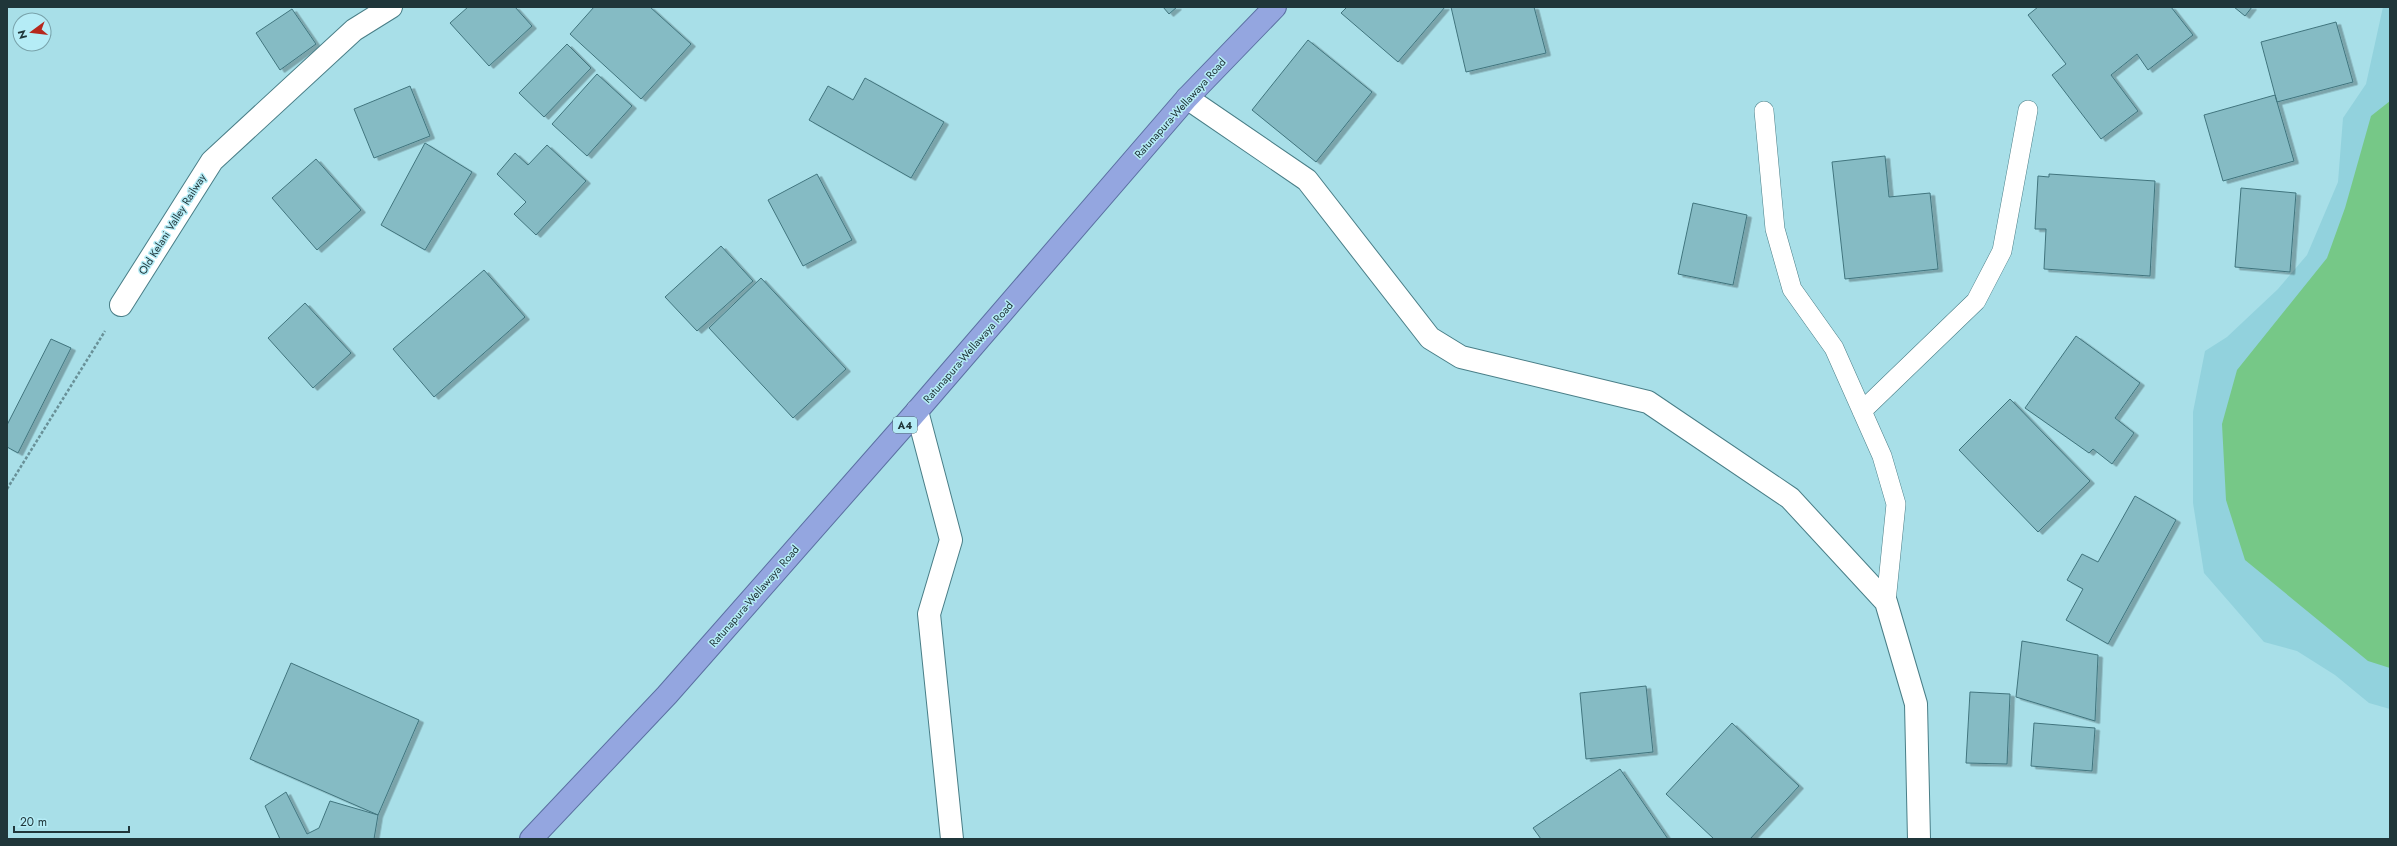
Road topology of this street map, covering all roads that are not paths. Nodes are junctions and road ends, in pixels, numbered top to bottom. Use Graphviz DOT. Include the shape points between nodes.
graph roads {
  1 [pos="391,7"];
  2 [pos="1274,7"];
  3 [pos="1187,98"];
  4 [pos="2028,110"];
  5 [pos="1764,111"];
  6 [pos="121,305"];
  7 [pos="1862,411"];
  8 [pos="917,412"];
  9 [pos="1886,602"];
  10 [pos="531,839"];
  11 [pos="952,839"];
  12 [pos="1919,839"];
  1 -- 6 [label="street, Old Kelani Valley Railway" via="354,30 212,161"];
  2 -- 3 [label="highway, Ratunapura-Wellawaya Road / A4"];
  3 -- 8 [label="highway, Ratunapura-Wellawaya Road / A4"];
  3 -- 9 [label="street" via="1307,180 1430,338 1461,357 1648,402 1790,498"];
  4 -- 7 [label="lane" via="2002,251 1976,301"];
  5 -- 7 [label="lane" via="1775,229 1792,289 1834,348"];
  7 -- 9 [label="lane" via="1882,456 1896,504"];
  8 -- 10 [label="highway, Ratunapura-Wellawaya Road / A4" via="667,695"];
  8 -- 11 [label="street" via="951,540 929,614"];
  9 -- 12 [label="street" via="1916,704"];
}
